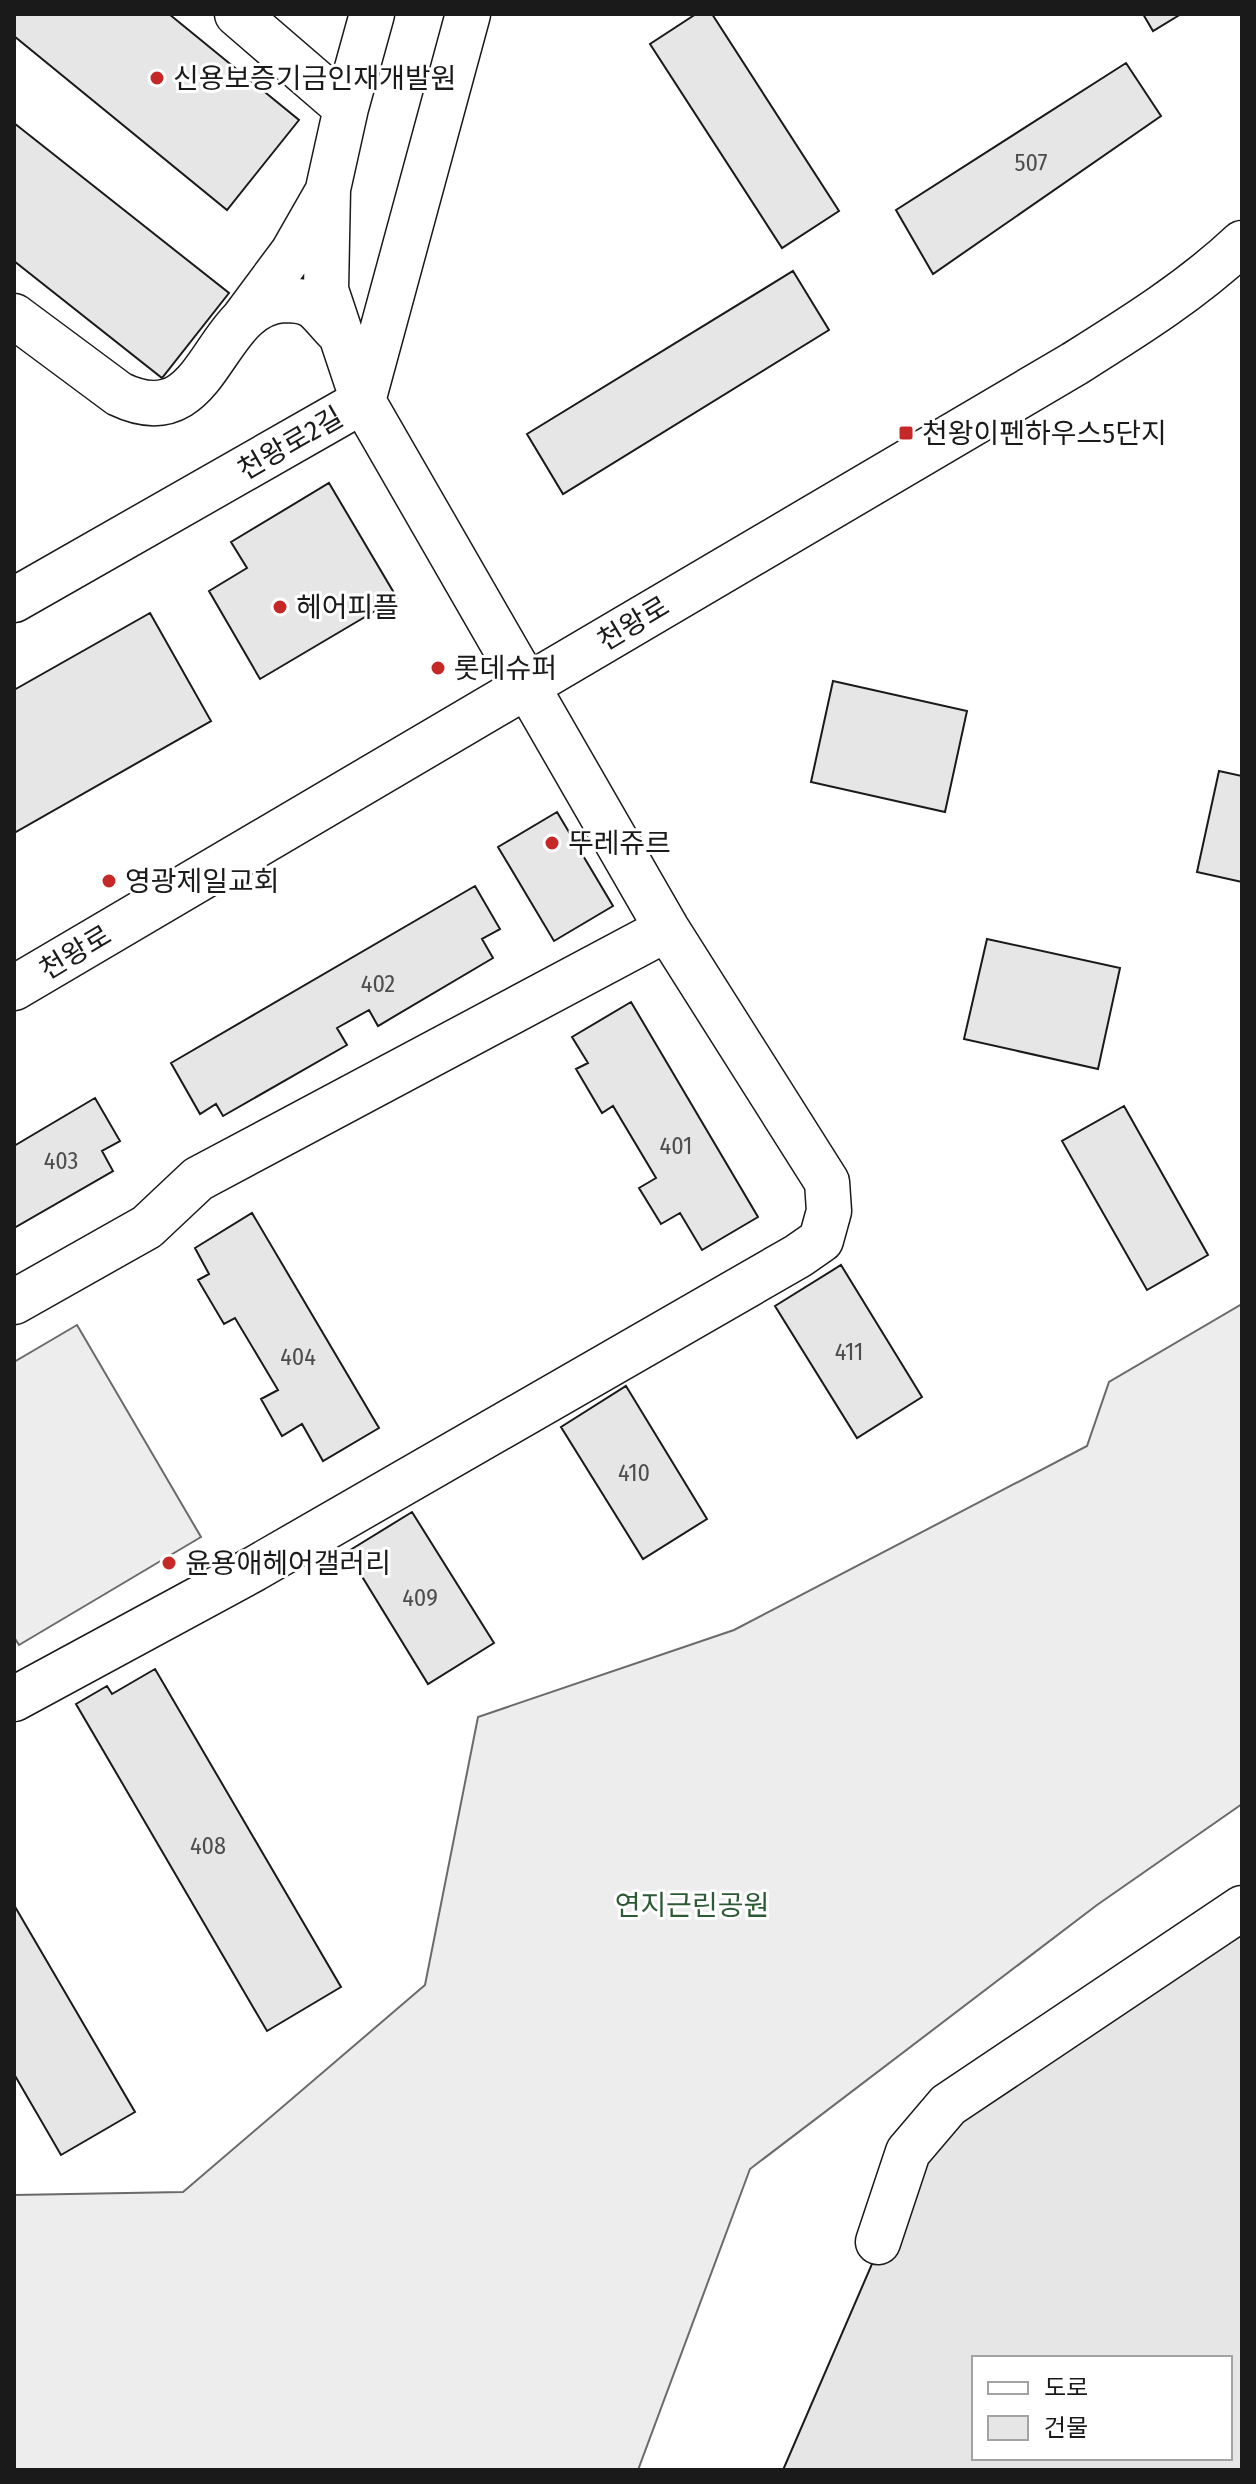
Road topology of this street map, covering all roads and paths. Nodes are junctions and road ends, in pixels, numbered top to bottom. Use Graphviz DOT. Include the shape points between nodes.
graph roads {
  1 [pos="237,14"];
  2 [pos="372,14"];
  3 [pos="468,14"];
  4 [pos="346,108"];
  5 [pos="328,189"];
  6 [pos="1242,243"];
  7 [pos="14,316"];
  8 [pos="242,320"];
  9 [pos="340,334"];
  10 [pos="363,401"];
  11 [pos="14,600"];
  12 [pos="528,685"];
  13 [pos="667,929"];
  14 [pos="14,988"];
  15 [pos="14,1302"];
  16 [pos="14,1699"];
  17 [pos="1242,1908"];
  18 [pos="878,2242"];
  1 -- 4 [label="street"];
  2 -- 4 [label="street"];
  3 -- 10 [label="street"];
  4 -- 5 [label="street"];
  5 -- 8 [label="street" via="293,252"];
  5 -- 9 [label="street" via="326,290"];
  6 -- 12 [label="street, 천왕로" via="1160,309 1074,364"];
  7 -- 8 [label="street" via="119,394 152,405 182,396"];
  8 -- 9 [label="street" via="255,308 293,300 312,306"];
  9 -- 10 [label="street"];
  10 -- 11 [label="street, 천왕로2길"];
  10 -- 12 [label="street, 천왕로2길"];
  12 -- 13 [label="street, 천왕로2길"];
  12 -- 14 [label="street, 천왕로"];
  13 -- 15 [label="street" via="198,1179 147,1227"];
  13 -- 16 [label="street, 천왕로2길" via="827,1182 829,1211 821,1240 281,1553"];
  17 -- 18 [label="street" via="948,2105 908,2152"];
}
